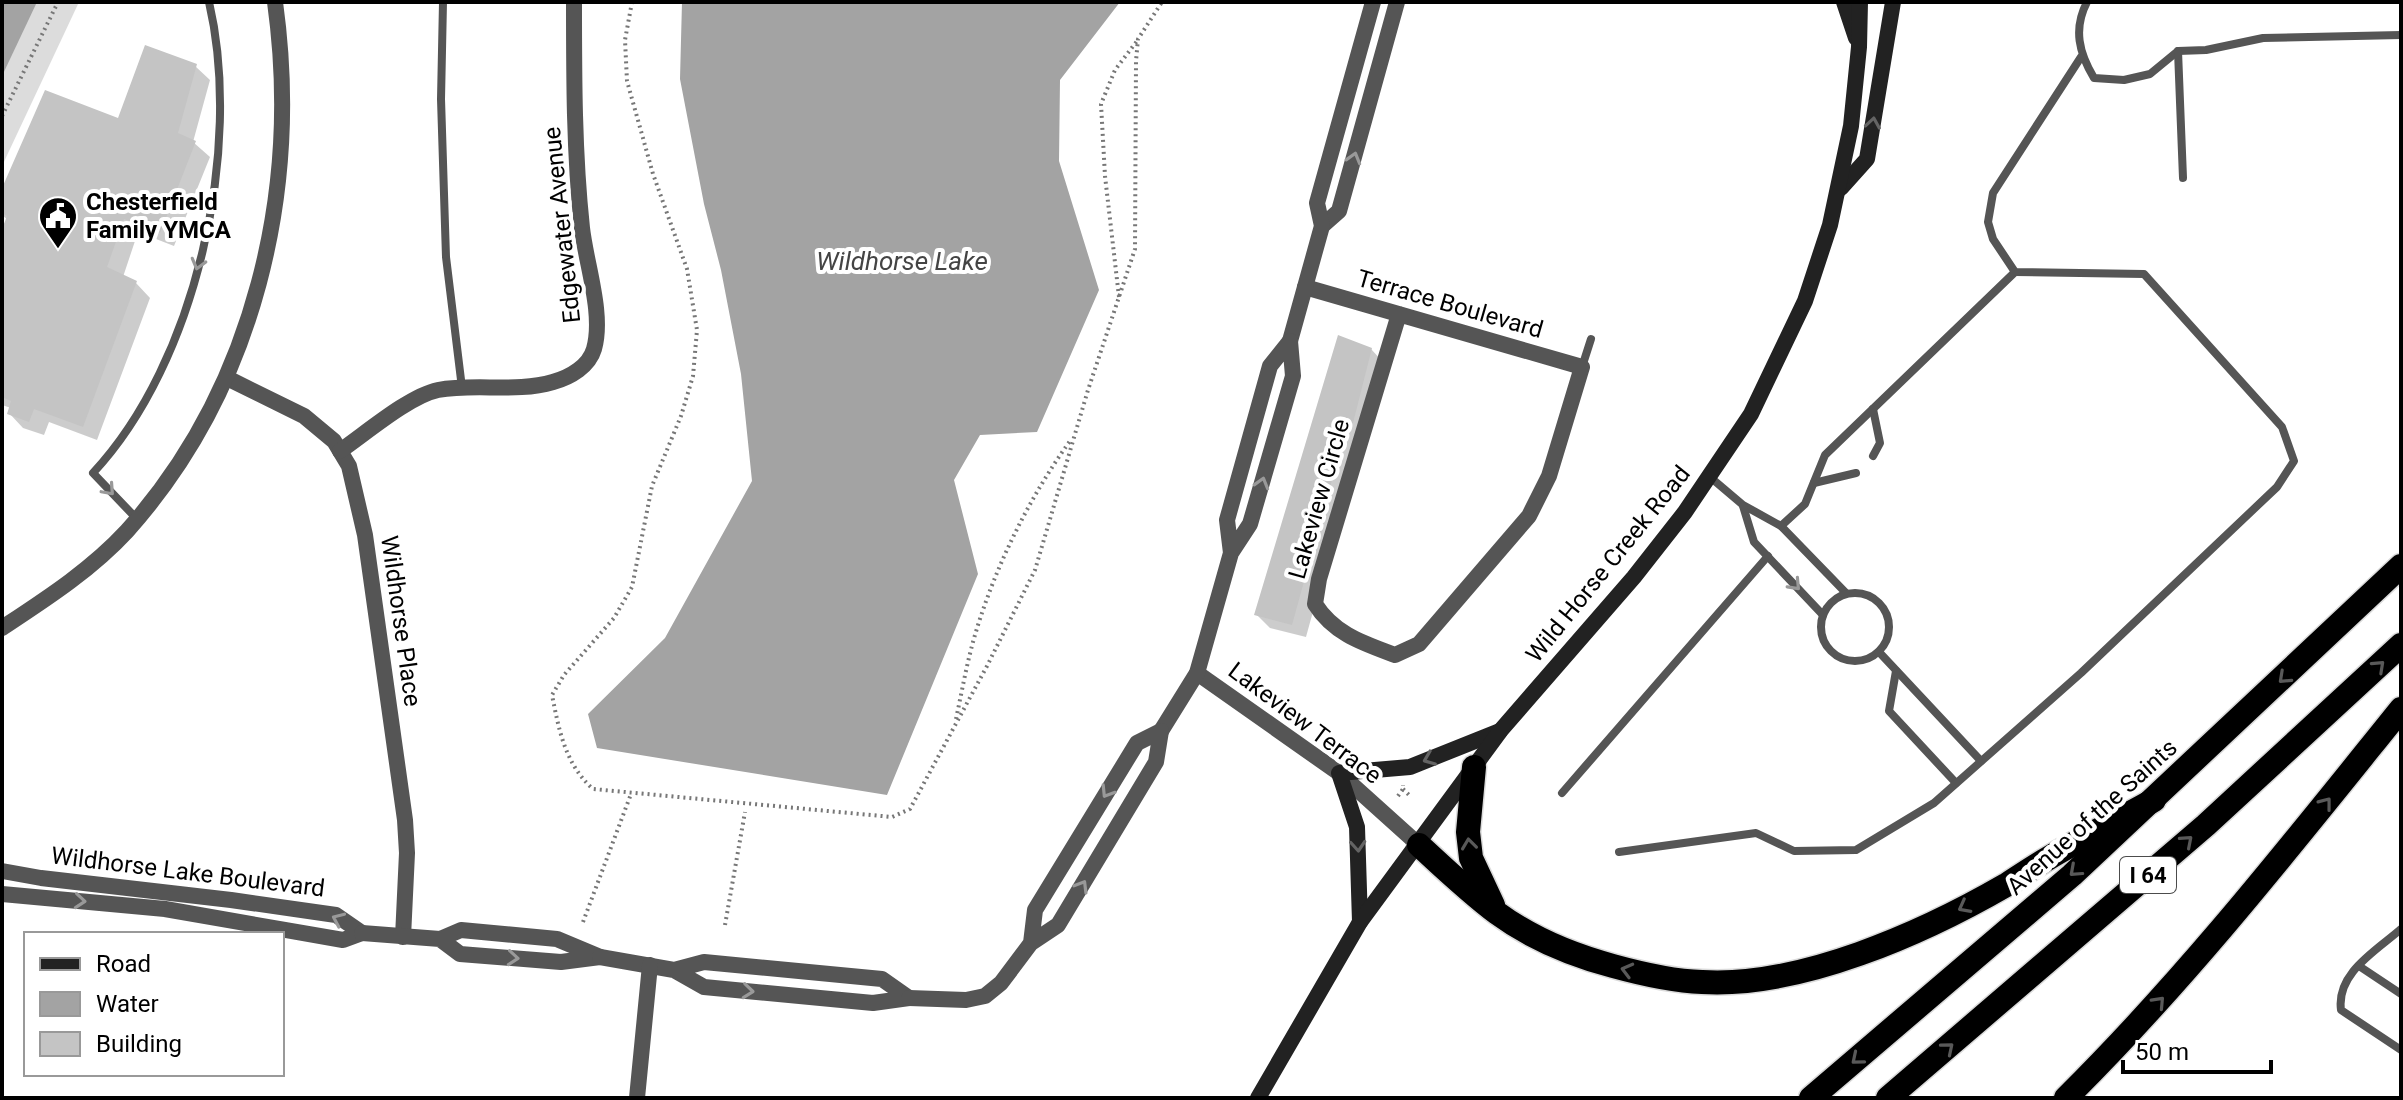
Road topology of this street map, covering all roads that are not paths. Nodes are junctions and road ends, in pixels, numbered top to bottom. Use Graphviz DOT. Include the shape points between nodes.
graph roads {
  1 [pos="209,2"];
  2 [pos="275,2"];
  3 [pos="443,2"];
  4 [pos="574,2"];
  5 [pos="1373,2"];
  6 [pos="1397,2"];
  7 [pos="1844,2"];
  8 [pos="1860,2"];
  9 [pos="1893,2"];
  10 [pos="2087,2"];
  11 [pos="2401,35"];
  12 [pos="1859,47"];
  13 [pos="2178,51"];
  14 [pos="2081,57"];
  15 [pos="2183,178"];
  16 [pos="1839,189"];
  17 [pos="1322,226"];
  18 [pos="2015,272"];
  19 [pos="1305,287"];
  20 [pos="1399,314"];
  21 [pos="1591,339"];
  22 [pos="1290,341"];
  23 [pos="1582,367"];
  24 [pos="227,378"];
  25 [pos="462,388"];
  26 [pos="1873,409"];
  27 [pos="340,451"];
  28 [pos="1873,456"];
  29 [pos="1856,473"];
  30 [pos="1710,477"];
  31 [pos="1814,483"];
  32 [pos="1743,505"];
  33 [pos="136,518"];
  34 [pos="1781,526"];
  35 [pos="1231,553"];
  36 [pos="1768,556"];
  37 [pos="2401,566"];
  38 [pos="1846,593"];
  39 [pos="1823,615"];
  40 [pos="2,628"];
  41 [pos="2401,645"];
  42 [pos="1879,652"];
  43 [pos="1896,671"];
  44 [pos="1197,673"];
  45 [pos="2401,709"];
  46 [pos="1501,730"];
  47 [pos="1161,731"];
  48 [pos="1981,761"];
  49 [pos="1474,767"];
  50 [pos="1339,773"];
  51 [pos="1956,783"];
  52 [pos="1562,793"];
  53 [pos="2154,800"];
  54 [pos="1419,845"];
  55 [pos="1619,852"];
  56 [pos="2,871"];
  57 [pos="2,894"];
  58 [pos="1498,914"];
  59 [pos="1360,922"];
  60 [pos="2401,929"];
  61 [pos="362,933"];
  62 [pos="403,937"];
  63 [pos="440,939"];
  64 [pos="1031,943"];
  65 [pos="600,957"];
  66 [pos="650,965"];
  67 [pos="2359,966"];
  68 [pos="674,970"];
  69 [pos="2401,994"];
  70 [pos="909,998"];
  71 [pos="2401,1050"];
  72 [pos="637,1098"];
  73 [pos="1258,1098"];
  74 [pos="1811,1098"];
  75 [pos="1888,1098"];
  76 [pos="2066,1098"];
  1 -- 33 [label="lane, one-way" via="217,37 219,133 201,254 152,391 93,473"];
  2 -- 24 [label="street" via="283,132 273,219"];
  3 -- 25 [label="lane" via="446,257"];
  4 -- 25 [label="street, Edgewater Avenue" via="574,107 582,229 597,328 593,351 585,366 554,382"];
  5 -- 17 [label="street, Wildhorse Lake Boulevard" via="1317,203"];
  17 -- 6 [label="street, Wildhorse Lake Boulevard, one-way" via="1339,211"];
  7 -- 12 [label="main road"];
  8 -- 12 [label="main road, Wild Horse Creek Road"];
  16 -- 9 [label="main road, one-way" via="1867,159"];
  10 -- 14 [label="lane" via="2079,18"];
  11 -- 13 [label="lane" via="2263,38"];
  12 -- 16 [label="main road, Wild Horse Creek Road"];
  13 -- 14 [label="lane" via="2150,74 2124,80 2094,78"];
  13 -- 15 [label="lane"];
  14 -- 18 [label="lane" via="1993,193 1988,222"];
  16 -- 30 [label="main road, Wild Horse Creek Road" via="1805,301 1751,414"];
  17 -- 19 [label="street, Wildhorse Lake Boulevard"];
  18 -- 26 [label="lane"];
  18 -- 48 [label="lane" via="2144,274 2282,427 2294,461 2277,487"];
  19 -- 20 [label="street, Terrace Boulevard"];
  19 -- 22 [label="street, Wildhorse Lake Boulevard"];
  20 -- 23 [label="street, Terrace Boulevard"];
  20 -- 23 [label="street, Lakeview Circle" via="1315,604 1327,623 1395,655 1419,644 1529,516 1549,476"];
  21 -- 23 [label="lane"];
  35 -- 22 [label="street, Wildhorse Lake Boulevard, one-way" via="1250,524 1293,376"];
  22 -- 35 [label="street, Wildhorse Lake Boulevard" via="1270,366 1227,520"];
  24 -- 27 [label="street, Wildhorse Place" via="304,416"];
  24 -- 33 [label="street" via="178,467"];
  25 -- 27 [label="street, Edgewater Avenue" via="434,391"];
  26 -- 28 [label="lane" via="1880,443"];
  26 -- 31 [label="lane" via="1825,455"];
  27 -- 62 [label="street, Wildhorse Place" via="349,466 365,535 405,820"];
  29 -- 31 [label="lane"];
  30 -- 32 [label="lane"];
  30 -- 46 [label="main road, Wild Horse Creek Road" via="1634,577"];
  31 -- 34 [label="lane" via="1805,504"];
  32 -- 34 [label="lane"];
  32 -- 36 [label="lane" via="1754,542"];
  33 -- 40 [label="street" via="75,579"];
  34 -- 38 [label="lane"];
  35 -- 44 [label="street, Wildhorse Lake Boulevard"];
  36 -- 39 [label="lane, one-way"];
  36 -- 52 [label="lane"];
  37 -- 53 [label="highway, Avenue of the Saints / I 64, one-way"];
  38 -- 39 [label="lane"];
  38 -- 42 [label="lane" via="1869,595 1885,610 1889,632"];
  39 -- 42 [label="lane" via="1823,638 1836,655 1858,661"];
  75 -- 41 [label="highway, I 64, one-way" via="2206,825"];
  42 -- 43 [label="lane"];
  43 -- 48 [label="lane"];
  43 -- 51 [label="lane" via="1889,711"];
  44 -- 47 [label="street, Wildhorse Lake Boulevard"];
  44 -- 50 [label="street, Lakeview Terrace"];
  76 -- 45 [label="highway, one-way" via="2191,966"];
  46 -- 49 [label="main road, Wild Horse Creek Road"];
  46 -- 50 [label="main road, one-way" via="1410,767"];
  64 -- 47 [label="street, Wildhorse Lake Boulevard, one-way" via="1058,925 1156,762"];
  47 -- 64 [label="street, Wildhorse Lake Boulevard, one-way" via="1137,743 1042,897"];
  48 -- 51 [label="lane"];
  49 -- 54 [label="main road, Wild Horse Creek Road"];
  58 -- 49 [label="highway, one-way" via="1471,858"];
  50 -- 54 [label="street, Lakeview Terrace"];
  50 -- 59 [label="main road, one-way" via="1357,827"];
  51 -- 55 [label="lane" via="1934,803 1856,850 1794,851 1756,833"];
  53 -- 58 [label="highway, one-way" via="1951,913 1828,965 1781,976 1704,983 1634,972 1565,950"];
  53 -- 74 [label="highway, Avenue of the Saints / I 64, one-way"];
  54 -- 58 [label="highway"];
  54 -- 59 [label="main road, Wild Horse Creek Road"];
  61 -- 56 [label="street, Wildhorse Lake Boulevard, one-way" via="336,915"];
  57 -- 61 [label="street, Wildhorse Lake Boulevard, one-way" via="165,909 343,940"];
  59 -- 73 [label="main road, Wild Horse Creek Road"];
  60 -- 67 [label="lane"];
  61 -- 62 [label="street, Wildhorse Lake Boulevard"];
  62 -- 63 [label="street, Wildhorse Lake Boulevard"];
  63 -- 65 [label="street, Wildhorse Lake Boulevard, one-way" via="460,954 561,962"];
  63 -- 65 [label="street, Wildhorse Lake Boulevard" via="461,930 557,939"];
  64 -- 70 [label="street, Wildhorse Lake Boulevard" via="985,996"];
  65 -- 66 [label="street, Wildhorse Lake Boulevard"];
  66 -- 68 [label="street, Wildhorse Lake Boulevard"];
  66 -- 72 [label="street"];
  67 -- 69 [label="lane"];
  67 -- 71 [label="lane" via="2338,994 2341,1010"];
  68 -- 70 [label="street, Wildhorse Lake Boulevard, one-way" via="704,987 873,1003"];
  68 -- 70 [label="street, Wildhorse Lake Boulevard" via="704,962 882,979"];
}
